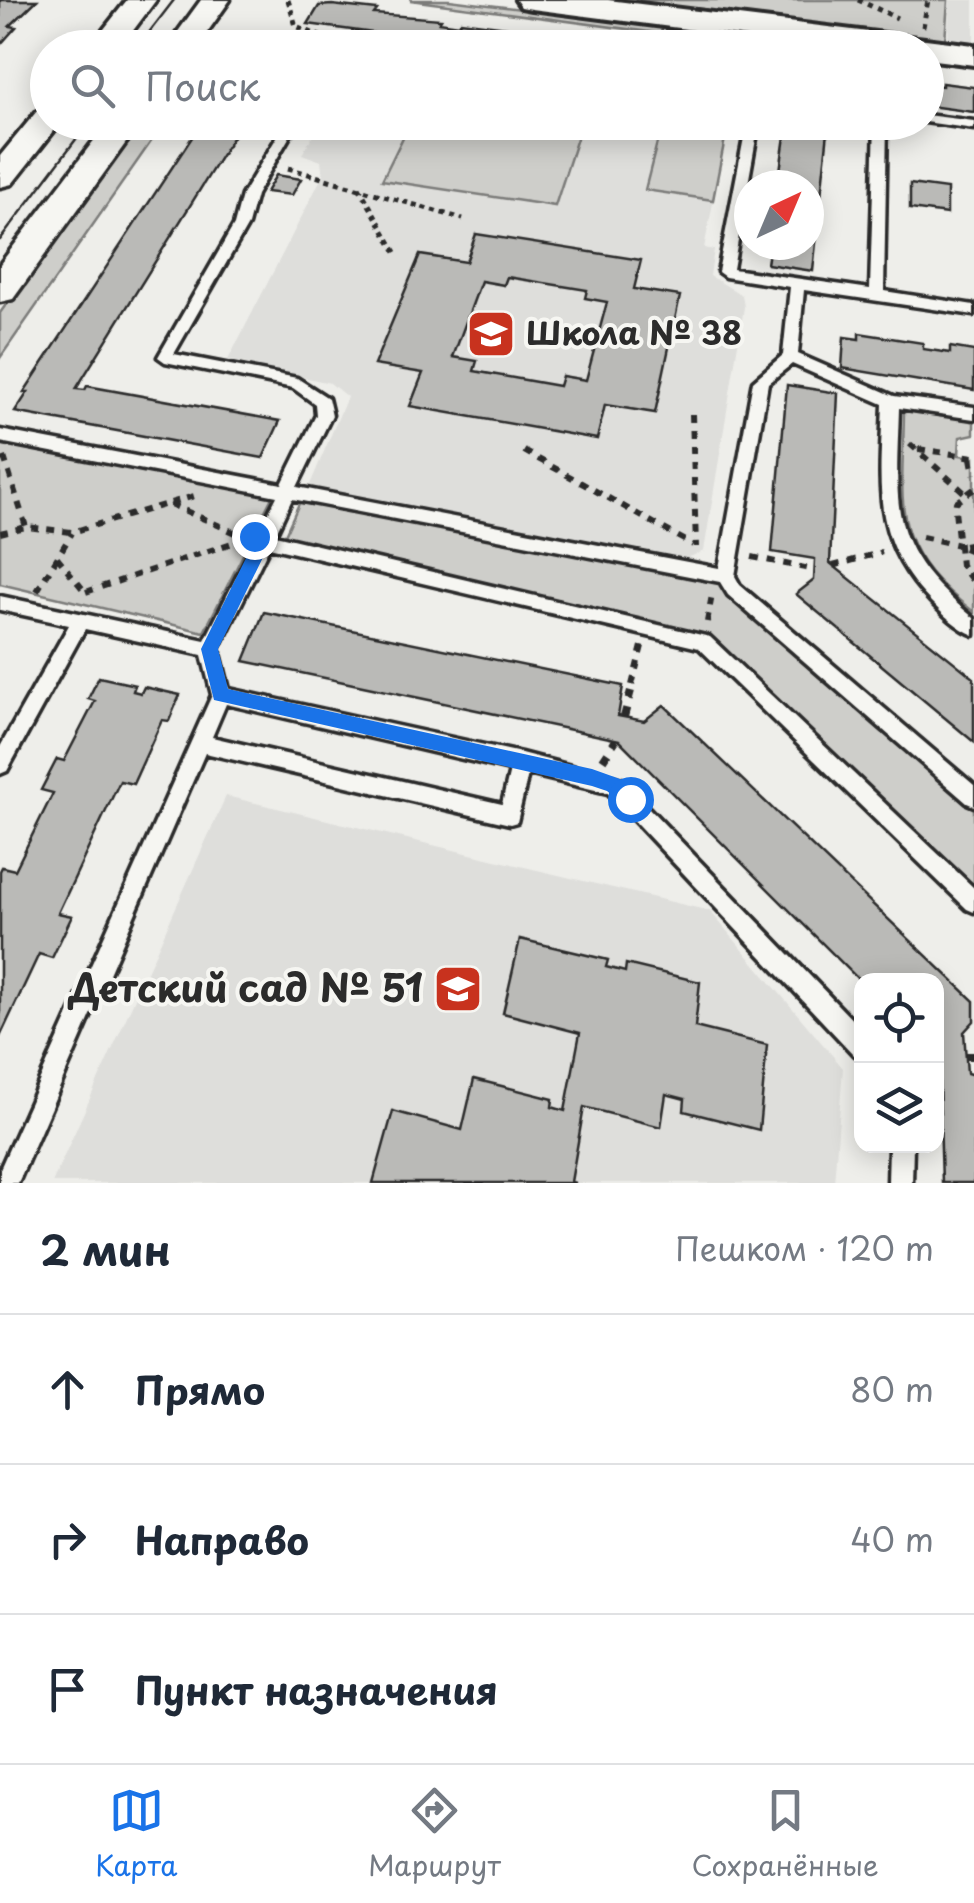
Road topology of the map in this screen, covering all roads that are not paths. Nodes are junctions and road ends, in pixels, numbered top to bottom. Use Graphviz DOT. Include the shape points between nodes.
graph roads {
  1 [pos="142,0"];
  2 [pos="216,0"];
  3 [pos="532,0"];
  4 [pos="118,30"];
  5 [pos="194,30"];
  6 [pos="805,30"];
  7 [pos="944,49"];
  8 [pos="974,55"];
  9 [pos="944,121"];
  10 [pos="974,125"];
  11 [pos="30,140"];
  12 [pos="112,140"];
  13 [pos="281,140"];
  14 [pos="750,140"];
  15 [pos="881,140"];
  16 [pos="0,177"];
  17 [pos="797,284"];
  18 [pos="0,290"];
  19 [pos="877,295"];
  20 [pos="974,310"];
  21 [pos="790,357"];
  22 [pos="891,401"];
  23 [pos="974,413"];
  24 [pos="2,445"];
  25 [pos="288,490"];
  26 [pos="255,538"];
  27 [pos="721,575"];
  28 [pos="0,602"];
  29 [pos="80,622"];
  30 [pos="974,628"];
  31 [pos="210,649"];
  32 [pos="220,694"];
  33 [pos="200,742"];
  34 [pos="521,762"];
  35 [pos="0,765"];
  36 [pos="974,796"];
  37 [pos="974,902"];
  38 [pos="854,1038"];
  39 [pos="901,1153"];
  40 [pos="6,1183"];
  41 [pos="900,1183"];
  1 -- 4 [label="street"];
  2 -- 5 [label="street"];
  3 -- 6 [label="main road"];
  7 -- 8 [label="main road"];
  9 -- 10 [label="lane"];
  11 -- 16 [label="street"];
  12 -- 18 [label="street"];
  13 -- 25 [label="lane" via="165,357 297,383 323,402 324,415"];
  14 -- 17 [label="lane" via="726,272"];
  15 -- 19 [label="lane"];
  17 -- 19 [label="lane"];
  17 -- 21 [label="lane"];
  19 -- 20 [label="lane"];
  21 -- 22 [label="lane"];
  21 -- 27 [label="lane" via="761,381"];
  22 -- 23 [label="lane"];
  22 -- 30 [label="lane" via="889,521 919,578"];
  24 -- 25 [label="lane"];
  25 -- 26 [label="lane"];
  25 -- 27 [label="lane"];
  26 -- 31 [label="lane"];
  26 -- 37 [label="lane" via="704,642"];
  27 -- 36 [label="lane"];
  28 -- 29 [label="lane"];
  29 -- 31 [label="lane"];
  29 -- 35 [label="lane"];
  31 -- 32 [label="lane"];
  32 -- 33 [label="lane"];
  32 -- 34 [label="lane"];
  33 -- 34 [label="lane" via="510,814"];
  33 -- 40 [label="lane"];
  34 -- 38 [label="lane" via="622,792"];
  39 -- 41 [label="lane"];
}
